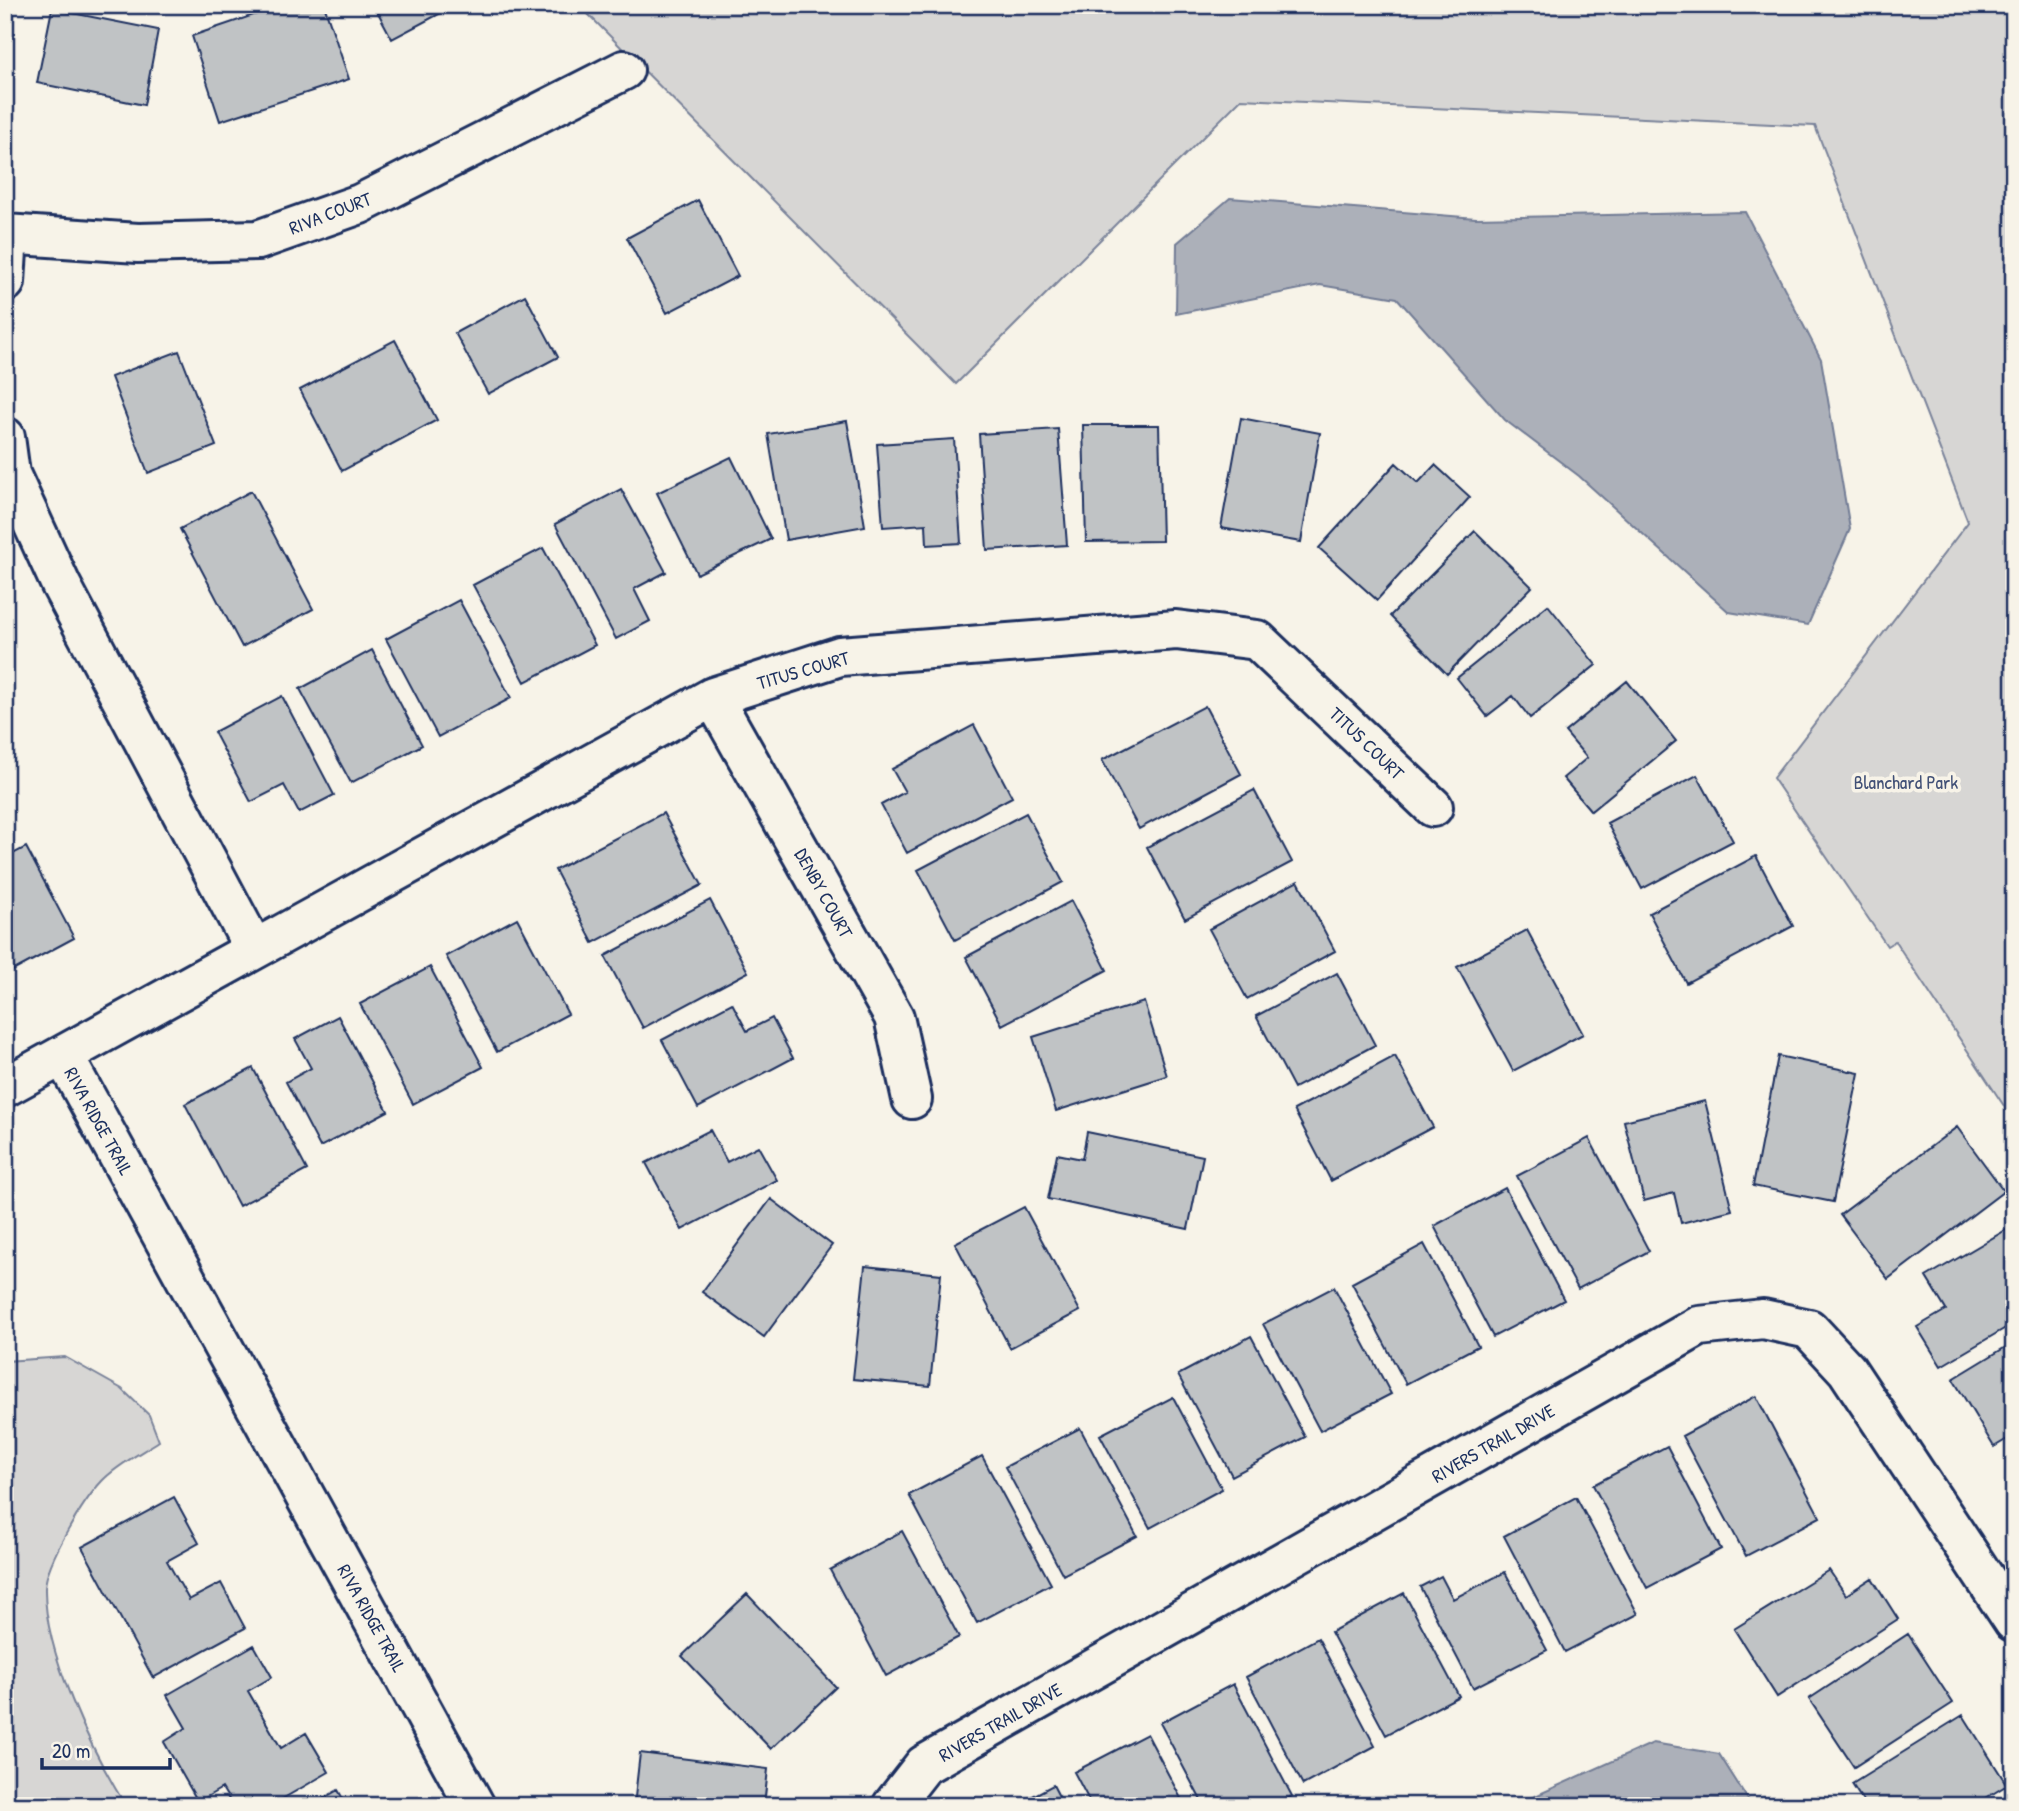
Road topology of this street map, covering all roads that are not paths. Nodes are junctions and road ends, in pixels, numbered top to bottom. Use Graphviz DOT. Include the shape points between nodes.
graph roads {
  1 [pos="624,70"];
  2 [pos="7,234"];
  3 [pos="5,282"];
  4 [pos="5,437"];
  5 [pos="713,697"];
  6 [pos="1433,807"];
  7 [pos="254,948"];
  8 [pos="63,1055"];
  9 [pos="5,1087"];
  10 [pos="912,1099"];
  11 [pos="2014,1622"];
  12 [pos="475,1806"];
  13 [pos="892,1806"];
  1 -- 2 [label="street, RIVA COURT" via="360,204 258,240 138,243"];
  2 -- 3 [label="street"];
  4 -- 7 [label="street" via="10,474 61,585"];
  5 -- 6 [label="street, TITUS COURT" via="840,656 1176,630 1257,640"];
  5 -- 7 [label="street, TITUS COURT"];
  5 -- 10 [label="street, DENBY COURT" via="894,1017"];
  7 -- 8 [label="street, RIVA RIDGE TRAIL"];
  8 -- 9 [label="street"];
  8 -- 12 [label="street, RIVA RIDGE TRAIL"];
  11 -- 13 [label="street, RIVERS TRAIL DRIVE" via="1847,1370 1810,1329 1763,1320 1699,1326 924,1765"];
}
